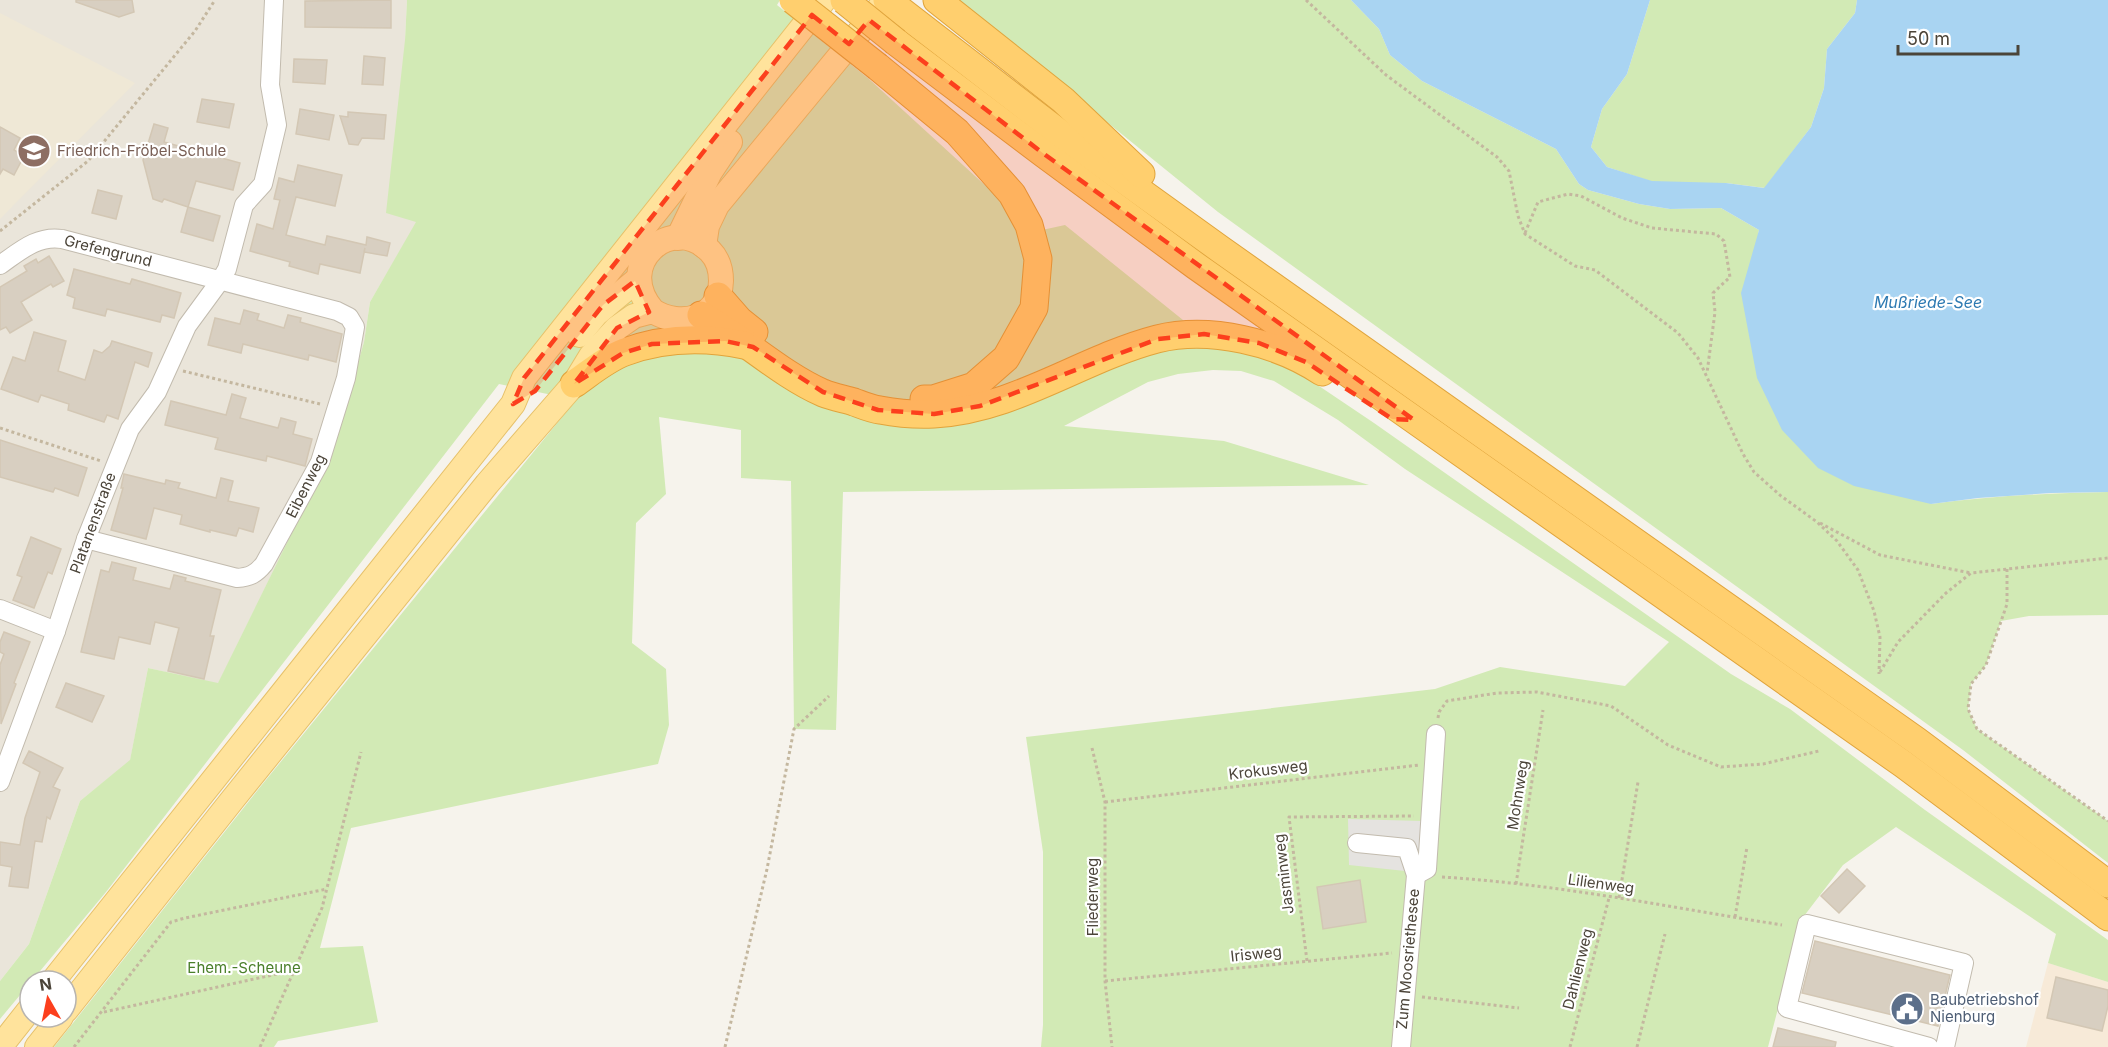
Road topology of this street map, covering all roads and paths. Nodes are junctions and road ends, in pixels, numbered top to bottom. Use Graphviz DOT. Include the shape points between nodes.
graph roads {
  1 [pos="215,0"];
  2 [pos="274,0"];
  3 [pos="793,0"];
  4 [pos="824,0"];
  5 [pos="836,0"];
  6 [pos="844,0"];
  7 [pos="886,0"];
  8 [pos="937,0"];
  9 [pos="1306,0"];
  10 [pos="0,231"];
  11 [pos="1525,234"];
  12 [pos="678,238"];
  13 [pos="704,246"];
  14 [pos="1220,249"];
  15 [pos="0,265"];
  16 [pos="638,279"];
  17 [pos="220,281"];
  18 [pos="709,305"];
  19 [pos="652,311"];
  20 [pos="753,347"];
  21 [pos="167,367"];
  22 [pos="1706,375"];
  23 [pos="574,384"];
  24 [pos="513,404"];
  25 [pos="337,409"];
  26 [pos="1414,420"];
  27 [pos="0,428"];
  28 [pos="114,465"];
  29 [pos="1817,522"];
  30 [pos="86,539"];
  31 [pos="2108,558"];
  32 [pos="2007,569"];
  33 [pos="1971,573"];
  34 [pos="0,609"];
  35 [pos="56,631"];
  36 [pos="829,696"];
  37 [pos="1543,710"];
  38 [pos="1436,734"];
  39 [pos="1092,748"];
  40 [pos="1819,751"];
  41 [pos="361,752"];
  42 [pos="1434,765"];
  43 [pos="0,782"];
  44 [pos="1638,782"];
  45 [pos="1105,802"];
  46 [pos="1430,817"];
  47 [pos="2108,821"];
  48 [pos="1357,843"];
  49 [pos="1747,847"];
  50 [pos="1416,875"];
  51 [pos="1516,884"];
  52 [pos="2108,884"];
  53 [pos="327,889"];
  54 [pos="1609,897"];
  55 [pos="1619,898"];
  56 [pos="1735,917"];
  57 [pos="2108,917"];
  58 [pos="1782,925"];
  59 [pos="1665,934"];
  60 [pos="1409,953"];
  61 [pos="1306,961"];
  62 [pos="62,969"];
  63 [pos="295,970"];
  64 [pos="1106,981"];
  65 [pos="78,995"];
  66 [pos="1405,995"];
  67 [pos="1519,1008"];
  68 [pos="103,1012"];
  69 [pos="18,1024"];
  70 [pos="51,1029"];
  71 [pos="1880,1041"];
  72 [pos="0,1047"];
  73 [pos="37,1047"];
  74 [pos="74,1047"];
  75 [pos="260,1047"];
  76 [pos="725,1047"];
  77 [pos="1112,1047"];
  78 [pos="1401,1047"];
  79 [pos="1570,1047"];
  80 [pos="1636,1047"];
  81 [pos="1929,1047"];
  82 [pos="1945,1047"];
  1 -- 10 [label="path" via="195,31 88,161"];
  2 -- 17 [label="street, Platanenstraße" via="270,85 277,125 263,184 244,205 227,269"];
  3 -- 18 [label="highway, bridge" via="957,132 1012,194 1029,225 1038,259 1034,308 1006,358 974,386 933,399 881,399 829,384 781,354 739,320"];
  4 -- 24 [label="main road" via="524,378"];
  5 -- 12 [label="main road" via="723,151"];
  6 -- 26 [label="highway, bridge" via="1044,154"];
  7 -- 13 [label="main road" via="717,206 707,226"];
  7 -- 14 [label="highway" via="1066,138"];
  8 -- 14 [label="highway" via="1063,100"];
  9 -- 11 [label="path" via="1386,75 1497,157 1509,171"];
  11 -- 22 [label="path" via="1575,266 1595,270 1678,333"];
  11 -- 22 [label="path" via="1538,202 1568,194 1581,196 1622,218 1652,228 1716,234 1724,241 1730,277 1713,292 1715,312"];
  12 -- 13 [label="main road" via="692,239"];
  12 -- 16 [label="main road" via="666,240 646,255"];
  13 -- 18 [label="main road" via="718,263 721,274 721,285"];
  14 -- 52 [label="highway" via="1907,734"];
  15 -- 17 [label="street, Grefengrund" via="27,246 52,237"];
  16 -- 19 [label="main road"];
  16 -- 24 [label="main road" via="596,314 535,391"];
  17 -- 21 [label="street, Platanenstraße" via="187,326"];
  17 -- 25 [label="street, Eibenweg" via="349,317 355,327 354,338"];
  18 -- 19 [label="main road" via="689,320 664,318"];
  18 -- 20 [label="highway" via="727,329"];
  19 -- 23 [label="main road" via="634,316 617,328 591,356"];
  20 -- 23 [label="highway" via="693,339 652,344 623,353"];
  20 -- 26 [label="highway" via="777,366 823,392 878,410 934,414 980,406 1158,339 1204,334 1269,346 1306,362 1392,419"];
  21 -- 25 [label="path"];
  21 -- 28 [label="street, Platanenstraße" via="157,392 130,429"];
  22 -- 29 [label="path" via="1754,472"];
  23 -- 65 [label="main road" via="472,503"];
  24 -- 62 [label="main road"];
  25 -- 30 [label="street, Eibenweg" via="320,462 256,574 237,578"];
  26 -- 57 [label="highway" via="1903,764"];
  27 -- 28 [label="path"];
  28 -- 30 [label="street, Platanenstraße"];
  29 -- 33 [label="path" via="1880,555"];
  29 -- 33 [label="path" via="1858,570 1880,637 1879,674 1899,642"];
  30 -- 35 [label="street, Platanenstraße"];
  31 -- 32 [label="path"];
  32 -- 33 [label="path"];
  32 -- 47 [label="path" via="2007,604 1986,665 1971,684 1968,709 1977,729"];
  34 -- 35 [label="street"];
  35 -- 43 [label="street, Platanenstraße"];
  36 -- 76 [label="path" via="794,729 767,869"];
  37 -- 51 [label="path, Mohnweg"];
  38 -- 40 [label="path" via="1439,712 1447,701 1537,692 1611,706 1668,745 1721,767 1762,764"];
  38 -- 42 [label="street, Zum Moosriethesee"];
  39 -- 45 [label="path, Fliederweg"];
  41 -- 53 [label="path"];
  42 -- 45 [label="path, Krokusweg"];
  42 -- 46 [label="street, Zum Moosriethesee"];
  44 -- 55 [label="path"];
  45 -- 64 [label="path, Fliederweg"];
  46 -- 50 [label="street, Zum Moosriethesee" via="1427,868"];
  46 -- 61 [label="path, Jasminweg" via="1289,817"];
  48 -- 50 [label="street" via="1407,848"];
  49 -- 56 [label="path"];
  50 -- 51 [label="path, Lilienweg"];
  50 -- 60 [label="street, Zum Moosriethesee"];
  51 -- 54 [label="path, Lilienweg"];
  53 -- 63 [label="path"];
  53 -- 68 [label="path" via="171,922"];
  54 -- 55 [label="path, Lilienweg"];
  54 -- 79 [label="path, Dahlienweg"];
  55 -- 56 [label="path, Lilienweg"];
  56 -- 58 [label="path, Lilienweg"];
  59 -- 80 [label="path"];
  60 -- 61 [label="path, Irisweg"];
  60 -- 66 [label="street, Zum Moosriethesee"];
  61 -- 64 [label="path, Irisweg"];
  63 -- 68 [label="path"];
  63 -- 75 [label="path"];
  64 -- 77 [label="path, Fliederweg"];
  66 -- 67 [label="path"];
  66 -- 78 [label="street, Zum Moosriethesee"];
  68 -- 74 [label="path"];
  69 -- 72 [label="main road"];
  70 -- 73 [label="main road"];
  71 -- 81 [label="street"];
  71 -- 82 [label="street" via="1787,1008 1807,924 1965,963"];
}
